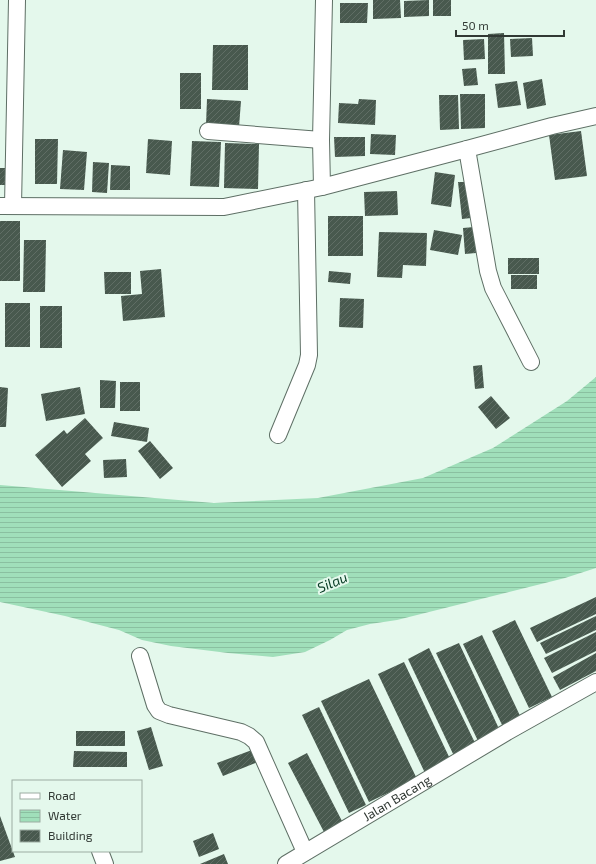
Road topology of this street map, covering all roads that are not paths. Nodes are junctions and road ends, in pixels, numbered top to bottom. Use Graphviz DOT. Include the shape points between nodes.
graph roads {
  1 [pos="17,0"];
  2 [pos="324,0"];
  3 [pos="596,116"];
  4 [pos="208,131"];
  5 [pos="322,140"];
  6 [pos="467,149"];
  7 [pos="322,187"];
  8 [pos="306,190"];
  9 [pos="6,206"];
  10 [pos="531,362"];
  11 [pos="278,435"];
  12 [pos="140,656"];
  13 [pos="596,682"];
  14 [pos="100,852"];
  15 [pos="305,852"];
  16 [pos="105,864"];
  17 [pos="286,864"];
  1 -- 9 [label="street"];
  2 -- 5 [label="street"];
  3 -- 6 [label="street"];
  4 -- 5 [label="street"];
  5 -- 7 [label="street"];
  6 -- 7 [label="street"];
  6 -- 10 [label="street" via="493,288"];
  7 -- 8 [label="street"];
  8 -- 9 [label="street" via="224,207"];
  8 -- 11 [label="street" via="310,355"];
  12 -- 15 [label="street" via="159,711 241,732 256,742"];
  13 -- 15 [label="street, Jalan Bacang"];
  14 -- 16 [label="street"];
  15 -- 17 [label="street, Jalan Bacang"];
}
